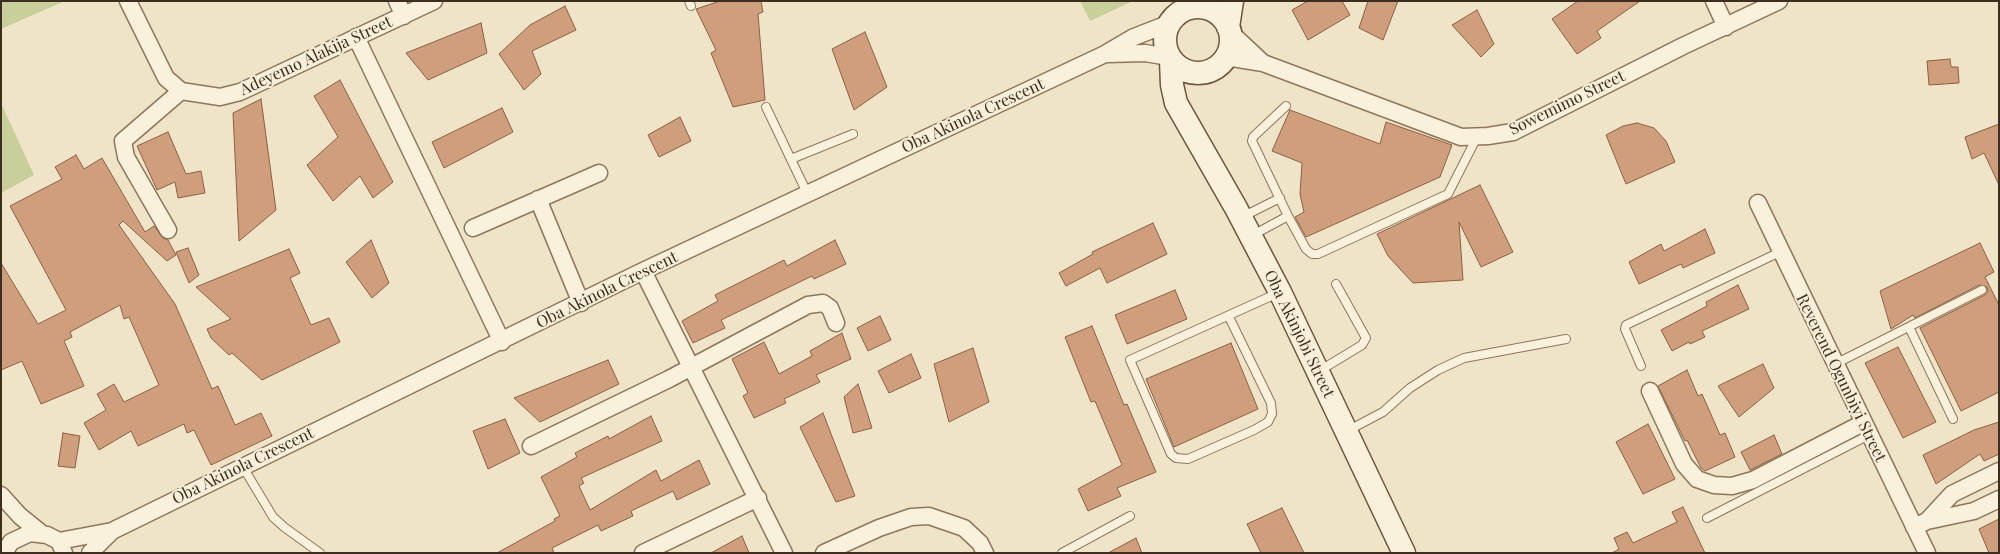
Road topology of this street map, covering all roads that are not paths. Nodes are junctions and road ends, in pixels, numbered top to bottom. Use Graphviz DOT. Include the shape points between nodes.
graph roads {
  1 [pos="128,1"];
  2 [pos="434,1"];
  3 [pos="1232,1"];
  4 [pos="1714,1"];
  5 [pos="1779,1"];
  6 [pos="401,8"];
  7 [pos="1182,12"];
  8 [pos="1726,27"];
  9 [pos="1229,29"];
  10 [pos="356,37"];
  11 [pos="1105,54"];
  12 [pos="1170,58"];
  13 [pos="1226,58"];
  14 [pos="1263,63"];
  15 [pos="1201,73"];
  16 [pos="180,91"];
  17 [pos="766,106"];
  18 [pos="1286,106"];
  19 [pos="1186,118"];
  20 [pos="853,134"];
  21 [pos="1477,136"];
  22 [pos="791,159"];
  23 [pos="599,173"];
  24 [pos="808,195"];
  25 [pos="1280,198"];
  26 [pos="538,199"];
  27 [pos="1758,203"];
  28 [pos="1288,216"];
  29 [pos="1246,227"];
  30 [pos="473,228"];
  31 [pos="168,230"];
  32 [pos="1780,252"];
  33 [pos="643,271"];
  34 [pos="1336,284"];
  35 [pos="1982,290"];
  36 [pos="1280,292"];
  37 [pos="581,303"];
  38 [pos="1229,317"];
  39 [pos="836,324"];
  40 [pos="1909,326"];
  41 [pos="1566,339"];
  42 [pos="502,342"];
  43 [pos="1834,364"];
  44 [pos="1641,366"];
  45 [pos="691,367"];
  46 [pos="1318,372"];
  47 [pos="1650,391"];
  48 [pos="1953,419"];
  49 [pos="1866,429"];
  50 [pos="1345,432"];
  51 [pos="531,446"];
  52 [pos="242,466"];
  53 [pos="1999,471"];
  54 [pos="1,495"];
  55 [pos="758,498"];
  56 [pos="1999,499"];
  57 [pos="1130,516"];
  58 [pos="1707,518"];
  59 [pos="1920,524"];
  60 [pos="112,531"];
  61 [pos="41,533"];
  62 [pos="62,547"];
  63 [pos="3,548"];
  64 [pos="1400,550"];
  65 [pos="90,553"];
  66 [pos="320,553"];
  67 [pos="643,553"];
  68 [pos="784,553"];
  69 [pos="824,553"];
  70 [pos="985,553"];
  71 [pos="1062,553"];
  72 [pos="1927,553"];
  1 -- 16 [label="street" via="166,78"];
  2 -- 6 [label="street, Adeyemo Alakija Street"];
  3 -- 9 [label="street"];
  4 -- 8 [label="street"];
  5 -- 8 [label="street, Sowemimo Street"];
  6 -- 10 [label="street, Adeyemo Alakija Street"];
  7 -- 9 [label="street" via="1192,8 1211,11 1220,16"];
  7 -- 11 [label="street, Oba Akinola Crescent"];
  7 -- 12 [label="street" via="1165,39"];
  8 -- 21 [label="street, Sowemimo Street" via="1514,132"];
  9 -- 13 [label="street"];
  9 -- 14 [label="street, Sowemimo Street"];
  10 -- 16 [label="street, Adeyemo Alakija Street" via="240,92 220,97"];
  10 -- 42 [label="street"];
  11 -- 12 [label="street, Oba Akinola Crescent" via="1145,53"];
  11 -- 24 [label="street, Oba Akinola Crescent"];
  12 -- 15 [label="street" via="1180,68"];
  12 -- 19 [label="street, Oba Akinjobi Street" via="1173,94"];
  13 -- 14 [label="street, Sowemimo Street"];
  13 -- 15 [label="street" via="1211,70"];
  14 -- 21 [label="street, Sowemimo Street" via="1461,137"];
  15 -- 19 [label="street" via="1186,96"];
  16 -- 31 [label="street" via="123,141 126,157"];
  17 -- 22 [label="lane"];
  18 -- 25 [label="lane" via="1252,137"];
  19 -- 29 [label="street, Oba Akinjobi Street"];
  20 -- 22 [label="lane"];
  21 -- 28 [label="lane" via="1448,194 1318,254 1306,249"];
  22 -- 24 [label="lane"];
  23 -- 26 [label="street"];
  24 -- 33 [label="street, Oba Akinola Crescent"];
  25 -- 28 [label="lane"];
  25 -- 29 [label="lane"];
  26 -- 30 [label="street"];
  26 -- 37 [label="street"];
  27 -- 32 [label="street, Reverend Ogunbiyi Street"];
  28 -- 29 [label="lane"];
  29 -- 36 [label="street, Oba Akinjobi Street"];
  32 -- 43 [label="street, Reverend Ogunbiyi Street"];
  32 -- 44 [label="lane" via="1626,325"];
  33 -- 37 [label="street, Oba Akinola Crescent"];
  33 -- 45 [label="street"];
  34 -- 46 [label="lane" via="1366,338 1362,345"];
  35 -- 40 [label="lane"];
  36 -- 38 [label="lane"];
  36 -- 46 [label="street, Oba Akinjobi Street"];
  37 -- 42 [label="street, Oba Akinola Crescent"];
  38 -- 38 [label="lane" via="1130,360 1171,454 1176,458 1188,459 1254,430 1268,422 1272,414 1271,403"];
  39 -- 45 [label="street" via="830,308 817,303"];
  40 -- 43 [label="lane"];
  40 -- 48 [label="lane"];
  41 -- 50 [label="lane" via="1464,358 1438,370 1410,388 1383,412"];
  42 -- 52 [label="street, Oba Akinola Crescent"];
  43 -- 49 [label="street, Reverend Ogunbiyi Street"];
  45 -- 51 [label="street"];
  45 -- 55 [label="street"];
  46 -- 50 [label="street, Oba Akinjobi Street"];
  47 -- 49 [label="street" via="1684,464 1696,479 1714,485 1732,486 1753,480"];
  49 -- 58 [label="lane"];
  49 -- 59 [label="street, Reverend Ogunbiyi Street"];
  50 -- 64 [label="street, Oba Akinjobi Street"];
  52 -- 60 [label="street, Oba Akinola Crescent"];
  52 -- 66 [label="lane" via="273,517"];
  53 -- 59 [label="street" via="1952,494"];
  54 -- 61 [label="street"];
  55 -- 67 [label="street"];
  55 -- 68 [label="street"];
  56 -- 59 [label="street" via="1974,511"];
  57 -- 71 [label="lane"];
  59 -- 72 [label="street, Reverend Ogunbiyi Street"];
  60 -- 62 [label="street"];
  60 -- 65 [label="street"];
  61 -- 62 [label="street"];
  61 -- 63 [label="street" via="20,536"];
  69 -- 70 [label="street" via="879,528 911,517 929,516 964,528 980,543"];
}
